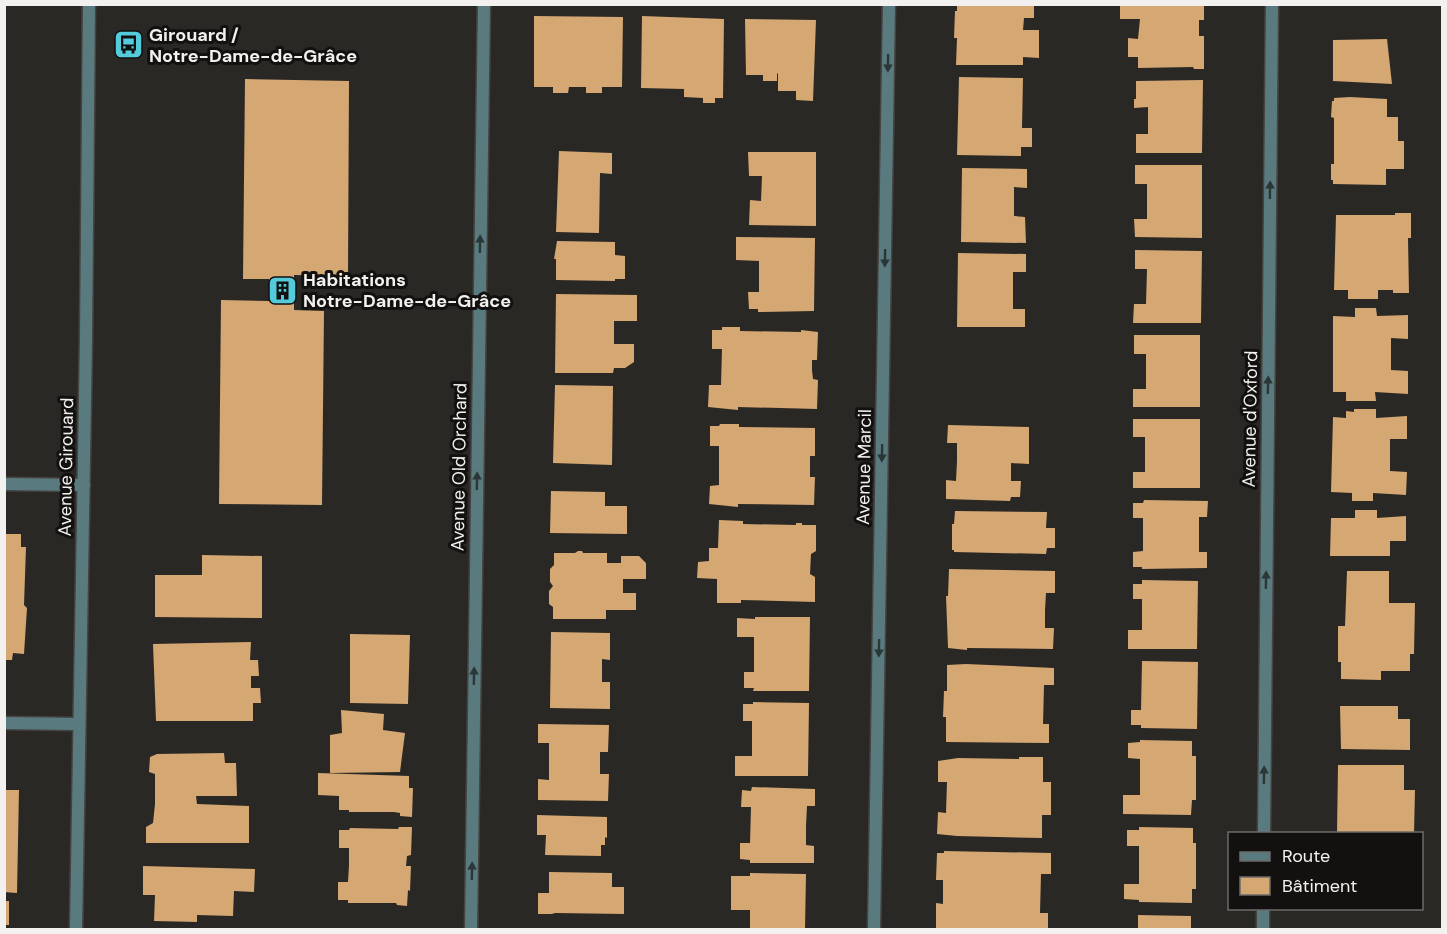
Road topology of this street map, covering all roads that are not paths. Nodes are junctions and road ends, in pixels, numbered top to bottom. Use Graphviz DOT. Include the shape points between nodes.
graph roads {
  1 [pos="88,4"];
  2 [pos="483,4"];
  3 [pos="889,4"];
  4 [pos="1272,4"];
  5 [pos="4,484"];
  6 [pos="84,485"];
  7 [pos="4,723"];
  8 [pos="78,724"];
  9 [pos="1264,832"];
  10 [pos="1263,910"];
  11 [pos="76,930"];
  12 [pos="471,930"];
  13 [pos="874,930"];
  14 [pos="1263,930"];
  1 -- 6 [label="street, Avenue Girouard"];
  12 -- 2 [label="street, Avenue Old Orchard, one-way"];
  3 -- 13 [label="street, Avenue Marcil, one-way"];
  9 -- 4 [label="street, Avenue d'Oxford, one-way"];
  5 -- 6 [label="street"];
  6 -- 8 [label="street, Avenue Girouard"];
  7 -- 8 [label="street"];
  8 -- 11 [label="street, Avenue Girouard"];
  10 -- 14 [label="street"];
}
